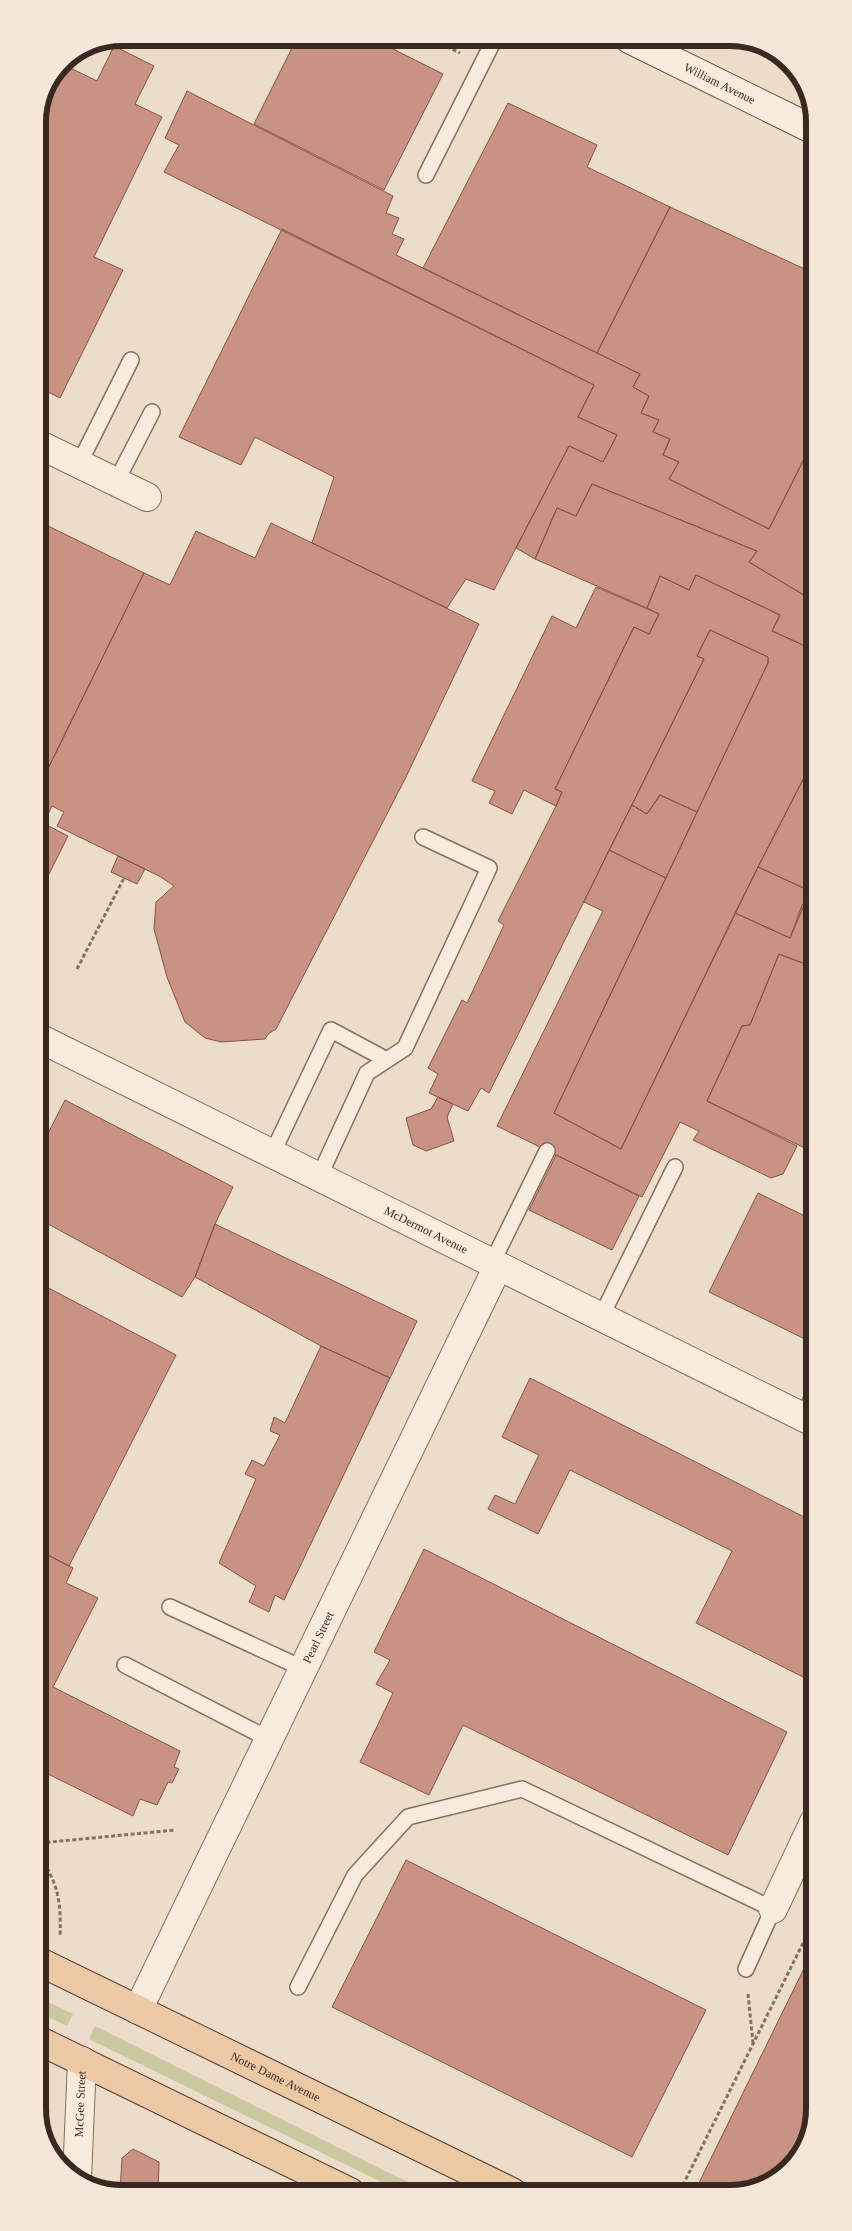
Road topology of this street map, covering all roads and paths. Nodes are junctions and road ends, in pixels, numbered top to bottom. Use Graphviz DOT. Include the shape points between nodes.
graph roads {
  1 [pos="446,46"];
  2 [pos="491,46"];
  3 [pos="643,46"];
  4 [pos="467,56"];
  5 [pos="806,126"];
  6 [pos="426,175"];
  7 [pos="131,360"];
  8 [pos="152,412"];
  9 [pos="46,448"];
  10 [pos="79,464"];
  11 [pos="116,482"];
  12 [pos="147,497"];
  13 [pos="423,837"];
  14 [pos="124,878"];
  15 [pos="76,969"];
  16 [pos="46,1045"];
  17 [pos="387,1060"];
  18 [pos="547,1151"];
  19 [pos="272,1154"];
  20 [pos="675,1167"];
  21 [pos="319,1177"];
  22 [pos="495,1265"];
  23 [pos="601,1317"];
  24 [pos="806,1410"];
  25 [pos="170,1607"];
  26 [pos="125,1665"];
  27 [pos="304,1669"];
  28 [pos="270,1739"];
  29 [pos="175,1830"];
  30 [pos="806,1839"];
  31 [pos="46,1842"];
  32 [pos="46,1866"];
  33 [pos="773,1909"];
  34 [pos="806,1937"];
  35 [pos="60,1940"];
  36 [pos="46,1965"];
  37 [pos="746,1969"];
  38 [pos="298,1987"];
  39 [pos="138,2010"];
  40 [pos="46,2044"];
  41 [pos="753,2044"];
  42 [pos="82,2061"];
  43 [pos="77,2170"];
  44 [pos="336,2185"];
  45 [pos="498,2185"];
  46 [pos="683,2185"];
  1 -- 4 [label="path"];
  2 -- 6 [label="lane"];
  3 -- 5 [label="street, William Avenue"];
  7 -- 10 [label="lane"];
  8 -- 11 [label="lane"];
  9 -- 10 [label="street"];
  10 -- 11 [label="street"];
  11 -- 12 [label="street"];
  13 -- 17 [label="lane" via="490,868 405,1048"];
  14 -- 15 [label="path"];
  16 -- 19 [label="street, McDermot Avenue"];
  17 -- 19 [label="lane" via="331,1030"];
  17 -- 21 [label="lane" via="367,1073"];
  18 -- 22 [label="lane"];
  19 -- 21 [label="street, McDermot Avenue"];
  20 -- 23 [label="lane"];
  21 -- 22 [label="street, McDermot Avenue"];
  22 -- 23 [label="street, McDermot Avenue"];
  22 -- 27 [label="street, Pearl Street"];
  23 -- 24 [label="street, McDermot Avenue"];
  25 -- 27 [label="lane"];
  26 -- 28 [label="lane"];
  27 -- 28 [label="street, Pearl Street"];
  28 -- 39 [label="street, Pearl Street"];
  29 -- 31 [label="path"];
  30 -- 33 [label="street"];
  32 -- 35 [label="path" via="58,1891"];
  33 -- 37 [label="lane"];
  33 -- 38 [label="lane" via="522,1789 408,1817 355,1875"];
  34 -- 41 [label="path"];
  36 -- 39 [label="main road, Notre Dame Avenue"];
  37 -- 41 [label="path"];
  39 -- 45 [label="main road, Notre Dame Avenue"];
  40 -- 42 [label="main road"];
  41 -- 46 [label="path"];
  42 -- 43 [label="street, McGee Street"];
  42 -- 44 [label="main road"];
}
